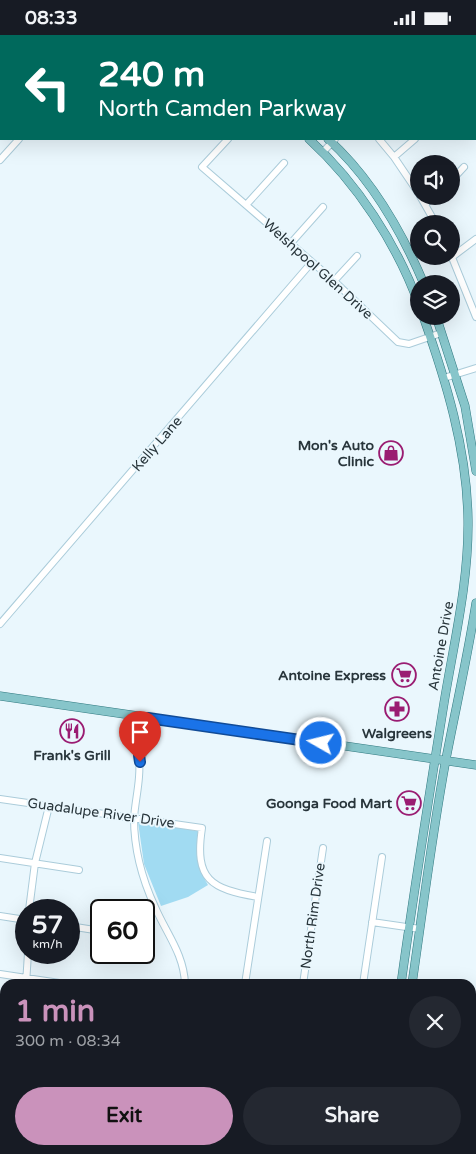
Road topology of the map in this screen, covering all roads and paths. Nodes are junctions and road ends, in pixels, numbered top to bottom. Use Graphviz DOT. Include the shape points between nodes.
graph roads {
  1 [pos="18,140"];
  2 [pos="227,140"];
  3 [pos="310,140"];
  4 [pos="331,140"];
  5 [pos="380,140"];
  6 [pos="414,140"];
  7 [pos="324,152"];
  8 [pos="394,157"];
  9 [pos="0,160"];
  10 [pos="284,163"];
  11 [pos="464,167"];
  12 [pos="460,171"];
  13 [pos="410,180"];
  14 [pos="246,205"];
  15 [pos="323,207"];
  16 [pos="396,228"];
  17 [pos="386,234"];
  18 [pos="476,239"];
  19 [pos="291,243"];
  20 [pos="460,250"];
  21 [pos="357,256"];
  22 [pos="312,262"];
  23 [pos="456,265"];
  24 [pos="420,275"];
  25 [pos="334,281"];
  26 [pos="410,281"];
  27 [pos="475,309"];
  28 [pos="476,317"];
  29 [pos="426,325"];
  30 [pos="439,325"];
  31 [pos="441,333"];
  32 [pos="430,337"];
  33 [pos="476,368"];
  34 [pos="455,374"];
  35 [pos="444,378"];
  36 [pos="476,471"];
  37 [pos="476,603"];
  38 [pos="0,624"];
  39 [pos="0,696"];
  40 [pos="148,718"];
  41 [pos="435,759"];
  42 [pos="446,761"];
  43 [pos="476,765"];
  44 [pos="0,799"];
  45 [pos="49,806"];
  46 [pos="134,819"];
  47 [pos="267,841"];
  48 [pos="323,848"];
  49 [pos="382,857"];
  50 [pos="0,858"];
  51 [pos="420,861"];
  52 [pos="428,862"];
  53 [pos="35,863"];
  54 [pos="79,870"];
  55 [pos="258,897"];
  56 [pos="30,899"];
  57 [pos="0,916"];
  58 [pos="15,918"];
  59 [pos="372,922"];
  60 [pos="409,927"];
  61 [pos="420,929"];
  62 [pos="27,964"];
  63 [pos="0,974"];
  64 [pos="19,979"];
  65 [pos="26,979"];
  66 [pos="184,979"];
  67 [pos="246,979"];
  68 [pos="304,979"];
  69 [pos="364,979"];
  70 [pos="402,979"];
  71 [pos="413,979"];
  1 -- 9 [label="street"];
  2 -- 14 [label="street, Welshpool Glen Drive" via="202,167"];
  3 -- 7 [label="main road"];
  4 -- 7 [label="street"];
  4 -- 16 [label="main road" via="367,184"];
  5 -- 8 [label="street"];
  6 -- 8 [label="street"];
  7 -- 17 [label="main road"];
  8 -- 13 [label="street"];
  10 -- 14 [label="street"];
  11 -- 12 [label="street"];
  14 -- 19 [label="street, Welshpool Glen Drive"];
  15 -- 19 [label="street"];
  16 -- 17 [label="main road"];
  16 -- 24 [label="main road"];
  17 -- 26 [label="main road"];
  18 -- 20 [label="street"];
  19 -- 22 [label="street, Welshpool Glen Drive"];
  21 -- 25 [label="street"];
  22 -- 25 [label="street, Welshpool Glen Drive"];
  22 -- 38 [label="street, Kelly Lane"];
  23 -- 27 [label="street"];
  25 -- 32 [label="street, Welshpool Glen Drive" via="398,342 408,344"];
  27 -- 28 [label="street"];
  29 -- 32 [label="main road, Antoine Drive"];
  30 -- 31 [label="main road"];
  31 -- 32 [label="street, Welshpool Glen Drive"];
  31 -- 34 [label="main road"];
  32 -- 35 [label="main road, Antoine Drive"];
  33 -- 34 [label="street"];
  34 -- 35 [label="street"];
  34 -- 36 [label="main road" via="469,425"];
  35 -- 41 [label="main road, Antoine Drive" via="463,464 468,518 467,565"];
  37 -- 42 [label="main road, Antoine Drive"];
  39 -- 40 [label="main road"];
  40 -- 41 [label="main road"];
  40 -- 46 [label="street"];
  41 -- 42 [label="main road"];
  41 -- 51 [label="main road, Antoine Drive"];
  42 -- 43 [label="main road"];
  42 -- 52 [label="main road, Antoine Drive"];
  44 -- 45 [label="street, Guadalupe River Drive"];
  45 -- 46 [label="street, Guadalupe River Drive"];
  45 -- 53 [label="street"];
  46 -- 55 [label="street, Guadalupe River Drive" via="202,828 200,861 212,881 227,891"];
  46 -- 66 [label="street" via="137,853 145,882 178,951"];
  47 -- 55 [label="street"];
  48 -- 68 [label="street, North Rim Drive"];
  49 -- 59 [label="street"];
  50 -- 53 [label="street"];
  51 -- 52 [label="main road"];
  51 -- 60 [label="main road, Antoine Drive"];
  52 -- 61 [label="main road, Antoine Drive"];
  53 -- 54 [label="street"];
  53 -- 56 [label="street"];
  55 -- 67 [label="street"];
  57 -- 58 [label="street"];
  59 -- 60 [label="street"];
  59 -- 69 [label="street"];
  60 -- 61 [label="street"];
  60 -- 70 [label="main road, Antoine Drive"];
  61 -- 71 [label="main road, Antoine Drive"];
  62 -- 65 [label="street"];
  63 -- 64 [label="street"];
}
